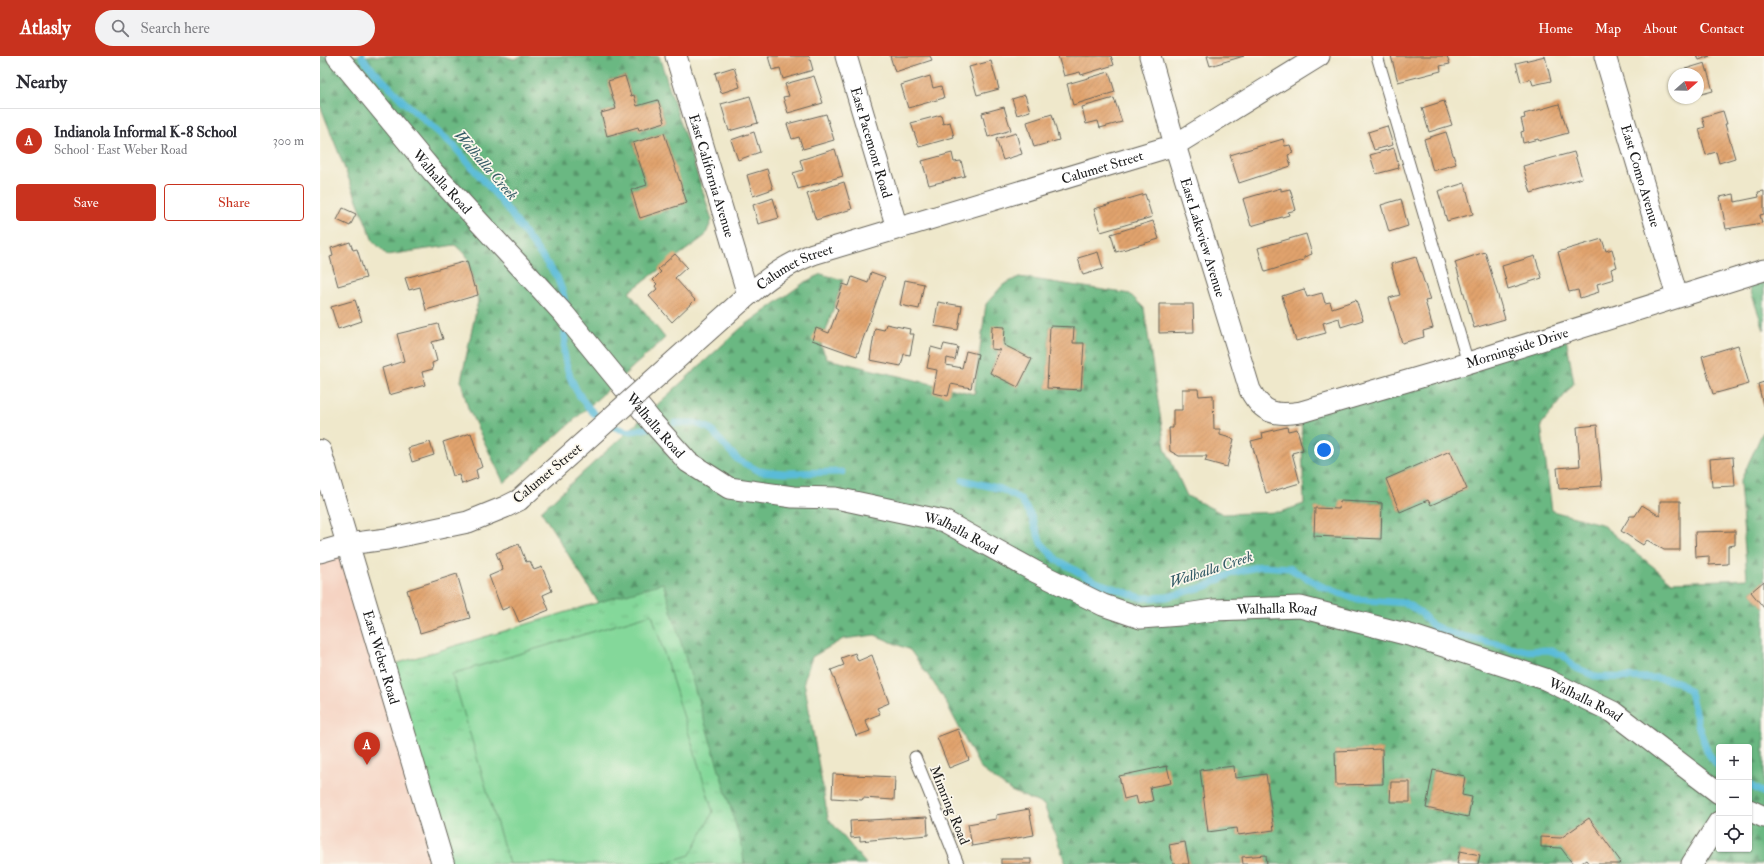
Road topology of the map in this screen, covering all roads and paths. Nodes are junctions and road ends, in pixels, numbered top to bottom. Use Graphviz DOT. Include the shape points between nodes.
graph roads {
  1 [pos="338,56"];
  2 [pos="676,56"];
  3 [pos="846,56"];
  4 [pos="1150,56"];
  5 [pos="1319,56"];
  6 [pos="1377,56"];
  7 [pos="1606,56"];
  8 [pos="1175,145"];
  9 [pos="897,228"];
  10 [pos="1764,270"];
  11 [pos="748,295"];
  12 [pos="1676,296"];
  13 [pos="1468,363"];
  14 [pos="1268,412"];
  15 [pos="320,451"];
  16 [pos="348,544"];
  17 [pos="320,552"];
  18 [pos="915,757"];
  19 [pos="1716,791"];
  20 [pos="1752,811"];
  21 [pos="1764,817"];
  22 [pos="1716,827"];
  23 [pos="443,864"];
  24 [pos="958,864"];
  25 [pos="1692,864"];
  1 -- 19 [label="street, Walhalla Road" via="433,172 564,314 688,462 729,488 793,497 836,498 944,521 1096,602 1141,618 1180,616 1213,610 1300,607 1413,636 1545,678 1614,712"];
  2 -- 11 [label="street, East California Avenue"];
  3 -- 9 [label="street, East Pacemont Road"];
  4 -- 8 [label="street, East Lakeview Avenue"];
  5 -- 8 [label="street, Calumet Street"];
  6 -- 13 [label="lane"];
  7 -- 12 [label="street, East Como Avenue"];
  8 -- 9 [label="street, Calumet Street"];
  8 -- 14 [label="street, East Lakeview Avenue" via="1250,390 1256,403"];
  9 -- 11 [label="street, Calumet Street" via="799,259 772,274"];
  10 -- 12 [label="street, Morningside Drive"];
  11 -- 16 [label="street, Calumet Street, bridge" via="519,500 464,523 387,539"];
  12 -- 13 [label="street, Morningside Drive"];
  13 -- 14 [label="street, Morningside Drive" via="1301,412 1285,415"];
  15 -- 16 [label="street, East Weber Road"];
  16 -- 17 [label="street, Calumet Street"];
  16 -- 23 [label="street, East Weber Road"];
  18 -- 24 [label="lane, Mimring Road"];
  20 -- 21 [label="street"];
  22 -- 25 [label="street"];
}
